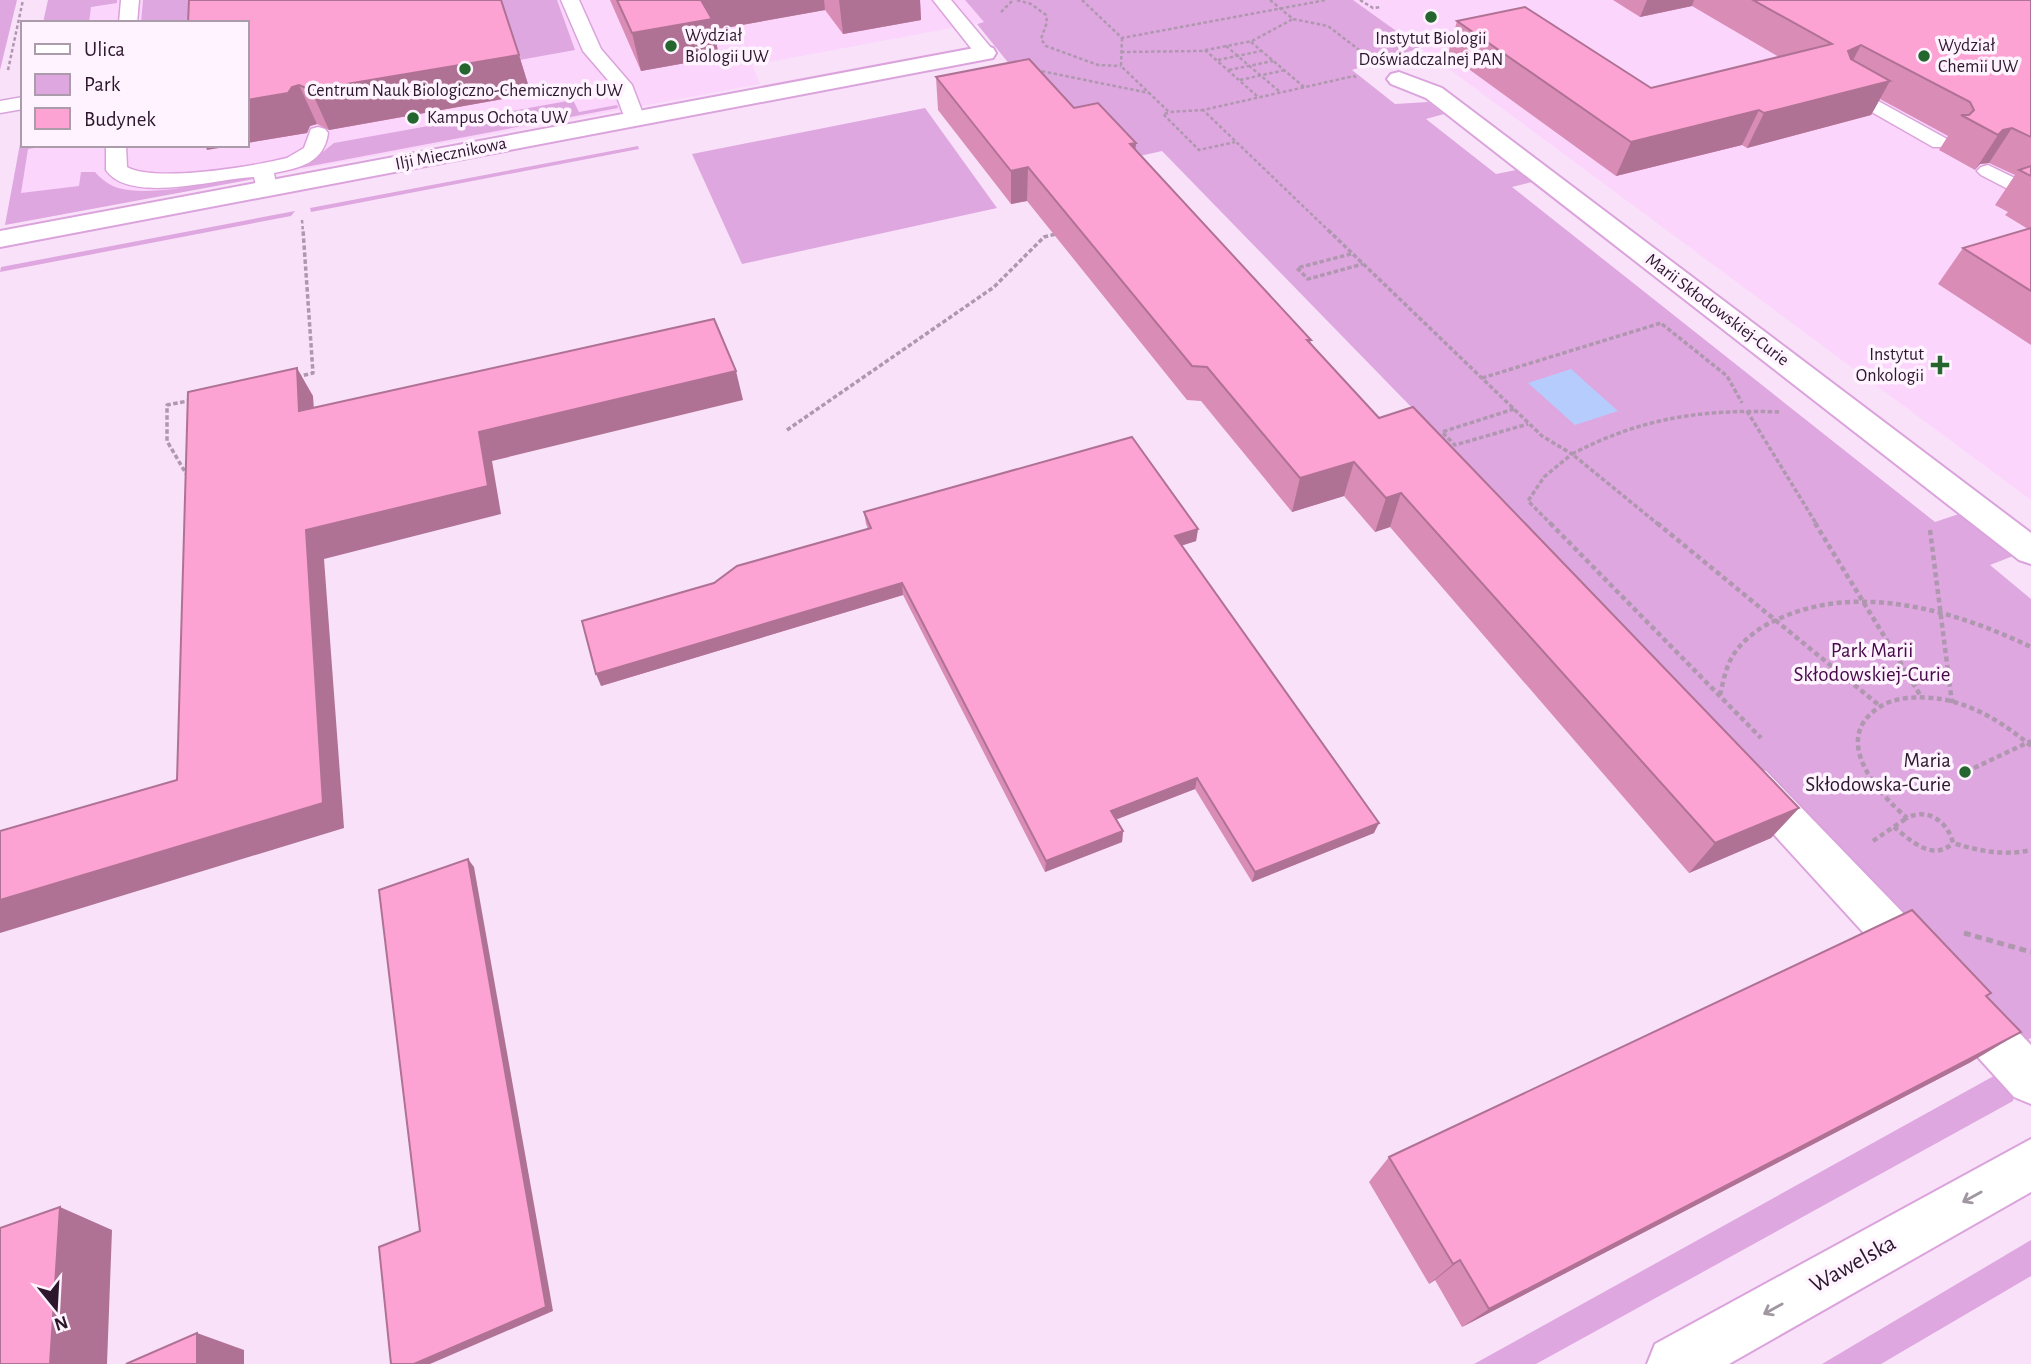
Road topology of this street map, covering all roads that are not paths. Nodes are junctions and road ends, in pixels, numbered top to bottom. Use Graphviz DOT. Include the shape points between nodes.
graph roads {
  1 [pos="130,0"];
  2 [pos="570,0"];
  3 [pos="942,0"];
  4 [pos="128,21"];
  5 [pos="985,53"];
  6 [pos="1399,79"];
  7 [pos="1842,87"];
  8 [pos="21,103"];
  9 [pos="0,107"];
  10 [pos="635,119"];
  11 [pos="318,133"];
  12 [pos="1940,144"];
  13 [pos="116,147"];
  14 [pos="1988,171"];
  15 [pos="259,180"];
  16 [pos="2031,195"];
  17 [pos="0,239"];
  18 [pos="2031,551"];
  19 [pos="1746,750"];
  20 [pos="2031,1080"];
  21 [pos="2031,1164"];
  22 [pos="1675,1364"];
  1 -- 4 [label="lane"];
  2 -- 10 [label="lane" via="592,51 622,85"];
  3 -- 5 [label="lane"];
  5 -- 10 [label="street, Ilji Miecznikowa"];
  6 -- 18 [label="street, Marii Skłodowskiej-Curie" via="1434,93"];
  7 -- 12 [label="lane"];
  8 -- 9 [label="lane"];
  10 -- 15 [label="street, Ilji Miecznikowa"];
  11 -- 15 [label="lane" via="312,155"];
  13 -- 15 [label="lane" via="117,170 134,179"];
  14 -- 16 [label="lane"];
  15 -- 17 [label="street, Ilji Miecznikowa"];
  19 -- 20 [label="street"];
  21 -- 22 [label="street, Wawelska, one-way"];
}
